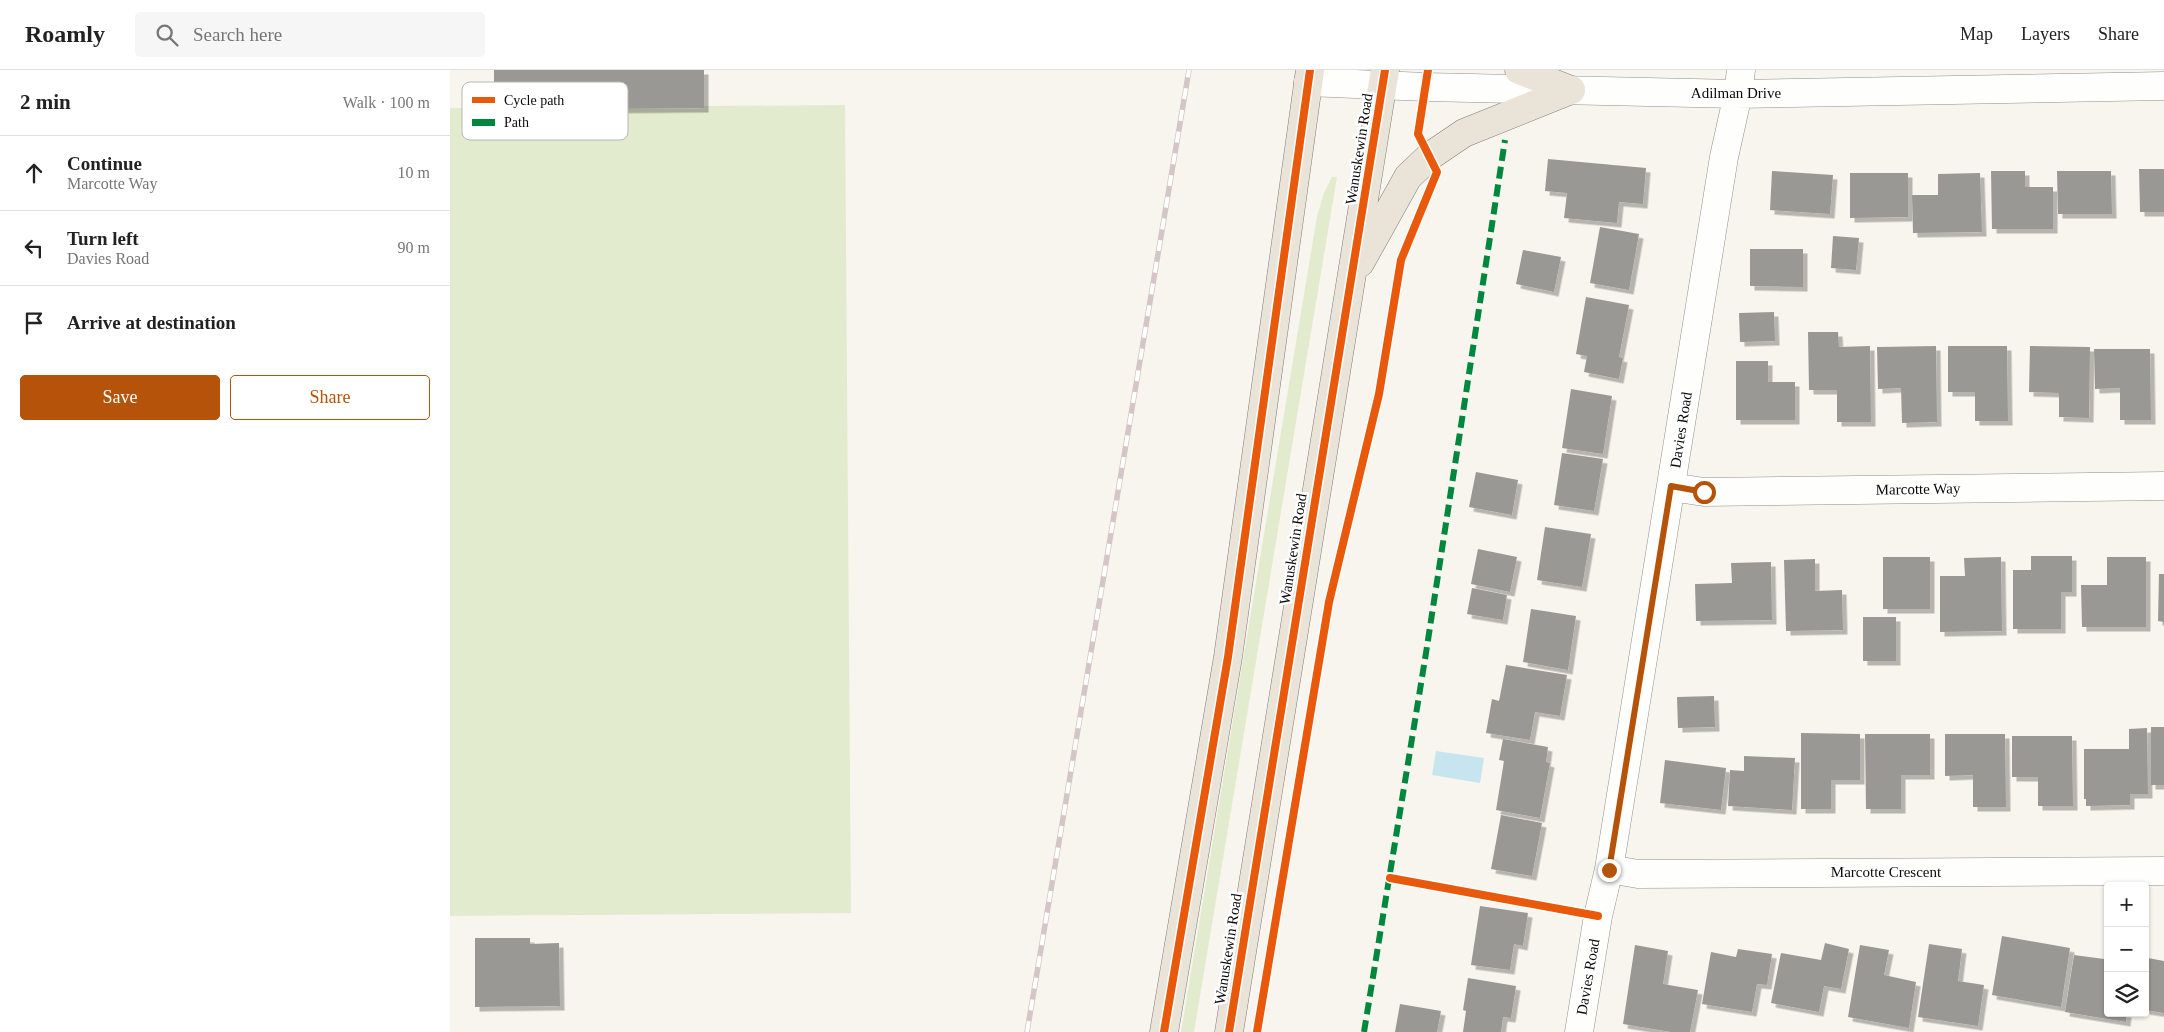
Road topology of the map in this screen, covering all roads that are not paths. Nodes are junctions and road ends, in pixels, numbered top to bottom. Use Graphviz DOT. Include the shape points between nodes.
graph roads {
  1 [pos="1520,70"];
  2 [pos="1309,76"];
  3 [pos="1384,78"];
  4 [pos="1740,82"];
  5 [pos="2164,86"];
  6 [pos="1571,90"];
  7 [pos="1352,278"];
  8 [pos="1671,486"];
  9 [pos="2164,486"];
  10 [pos="1609,870"];
  11 [pos="2164,871"];
  12 [pos="1164,1032"];
  13 [pos="1229,1032"];
  14 [pos="1579,1032"];
  1 -- 6 [label="main road"];
  2 -- 3 [label="street, Adilman Drive"];
  2 -- 12 [label="main road" via="1228,658"];
  3 -- 6 [label="street, Adilman Drive"];
  3 -- 7 [label="main road, Wanuskewin Road"];
  4 -- 5 [label="street, Adilman Drive"];
  4 -- 6 [label="street, Adilman Drive"];
  4 -- 8 [label="street, Davies Road" via="1724,157"];
  6 -- 7 [label="main road" via="1464,133 1430,156 1408,177"];
  7 -- 13 [label="main road, Wanuskewin Road"];
  8 -- 9 [label="street, Marcotte Way" via="1704,492"];
  8 -- 10 [label="street, Davies Road"];
  10 -- 11 [label="street, Marcotte Crescent" via="1638,874"];
  10 -- 14 [label="street, Davies Road"];
}
